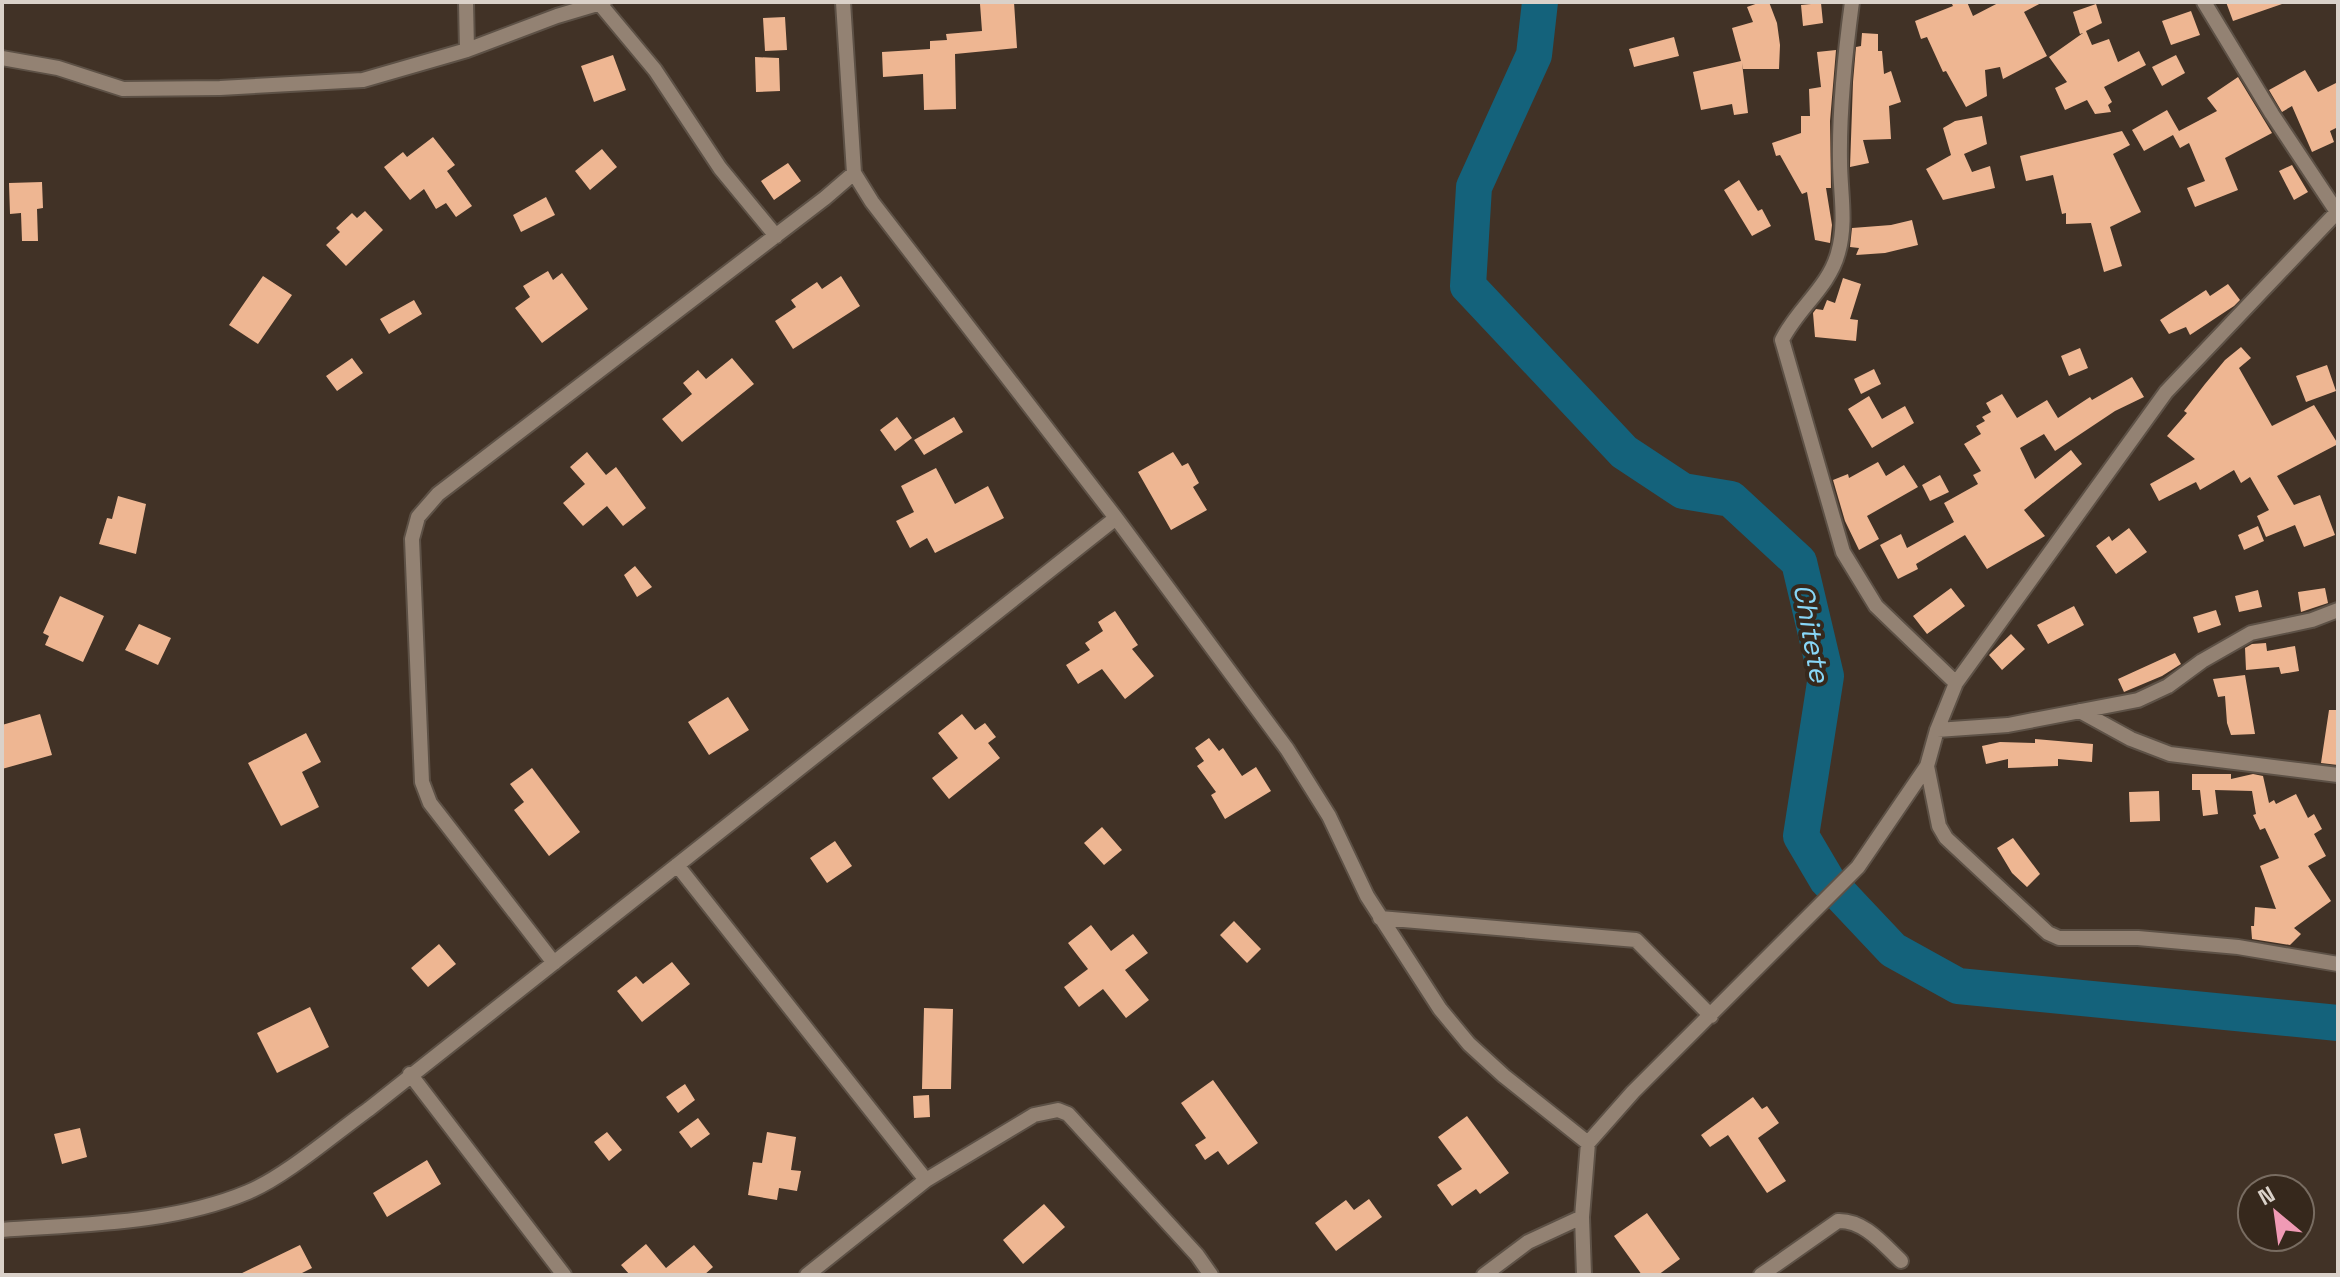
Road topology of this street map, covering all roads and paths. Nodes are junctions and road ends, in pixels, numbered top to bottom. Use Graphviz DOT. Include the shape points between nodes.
graph roads {
  1 [pos="466,2"];
  2 [pos="843,2"];
  3 [pos="1852,2"];
  4 [pos="2204,2"];
  5 [pos="602,3"];
  6 [pos="467,50"];
  7 [pos="2,58"];
  8 [pos="854,173"];
  9 [pos="2338,211"];
  10 [pos="776,236"];
  11 [pos="1116,518"];
  12 [pos="2338,610"];
  13 [pos="1956,683"];
  14 [pos="2080,711"];
  15 [pos="1937,730"];
  16 [pos="1927,766"];
  17 [pos="2338,775"];
  18 [pos="677,865"];
  19 [pos="1380,918"];
  20 [pos="554,963"];
  21 [pos="2338,964"];
  22 [pos="1711,1016"];
  23 [pos="410,1074"];
  24 [pos="1588,1143"];
  25 [pos="926,1180"];
  26 [pos="1582,1217"];
  27 [pos="2,1230"];
  28 [pos="1901,1261"];
  29 [pos="564,1275"];
  30 [pos="807,1275"];
  31 [pos="1211,1275"];
  32 [pos="1484,1275"];
  33 [pos="1584,1275"];
  34 [pos="1761,1275"];
  1 -- 6 [label="street"];
  2 -- 8 [label="street"];
  3 -- 13 [label="street" via="1840,161 1844,219 1838,254 1782,340 1843,552 1876,606"];
  4 -- 9 [label="street"];
  5 -- 6 [label="street"];
  5 -- 10 [label="street" via="655,70 720,168"];
  6 -- 7 [label="street" via="363,80 220,88 123,89 58,68"];
  8 -- 10 [label="street"];
  8 -- 11 [label="street"];
  9 -- 13 [label="street" via="2166,392"];
  10 -- 20 [label="street" via="438,494 418,517 412,539 422,782 430,803"];
  11 -- 18 [label="street"];
  11 -- 19 [label="street" via="1287,749 1329,816"];
  12 -- 14 [label="street" via="2251,633 2138,700"];
  13 -- 15 [label="street"];
  14 -- 15 [label="street" via="2008,725"];
  14 -- 17 [label="street" via="2170,754"];
  15 -- 16 [label="street"];
  16 -- 21 [label="street" via="1946,838 2048,933 2059,938 2238,947"];
  16 -- 22 [label="street" via="1858,867"];
  18 -- 20 [label="street"];
  18 -- 25 [label="street"];
  19 -- 22 [label="street" via="1636,940"];
  19 -- 24 [label="street" via="1469,1044"];
  20 -- 23 [label="street"];
  22 -- 24 [label="street"];
  23 -- 27 [label="street" via="251,1191 199,1209"];
  23 -- 29 [label="street"];
  24 -- 26 [label="street"];
  25 -- 30 [label="street"];
  25 -- 31 [label="street" via="1034,1115 1058,1110 1068,1114"];
  26 -- 32 [label="street" via="1528,1242"];
  26 -- 33 [label="street"];
  28 -- 34 [label="street" via="1865,1228 1838,1221"];
}
